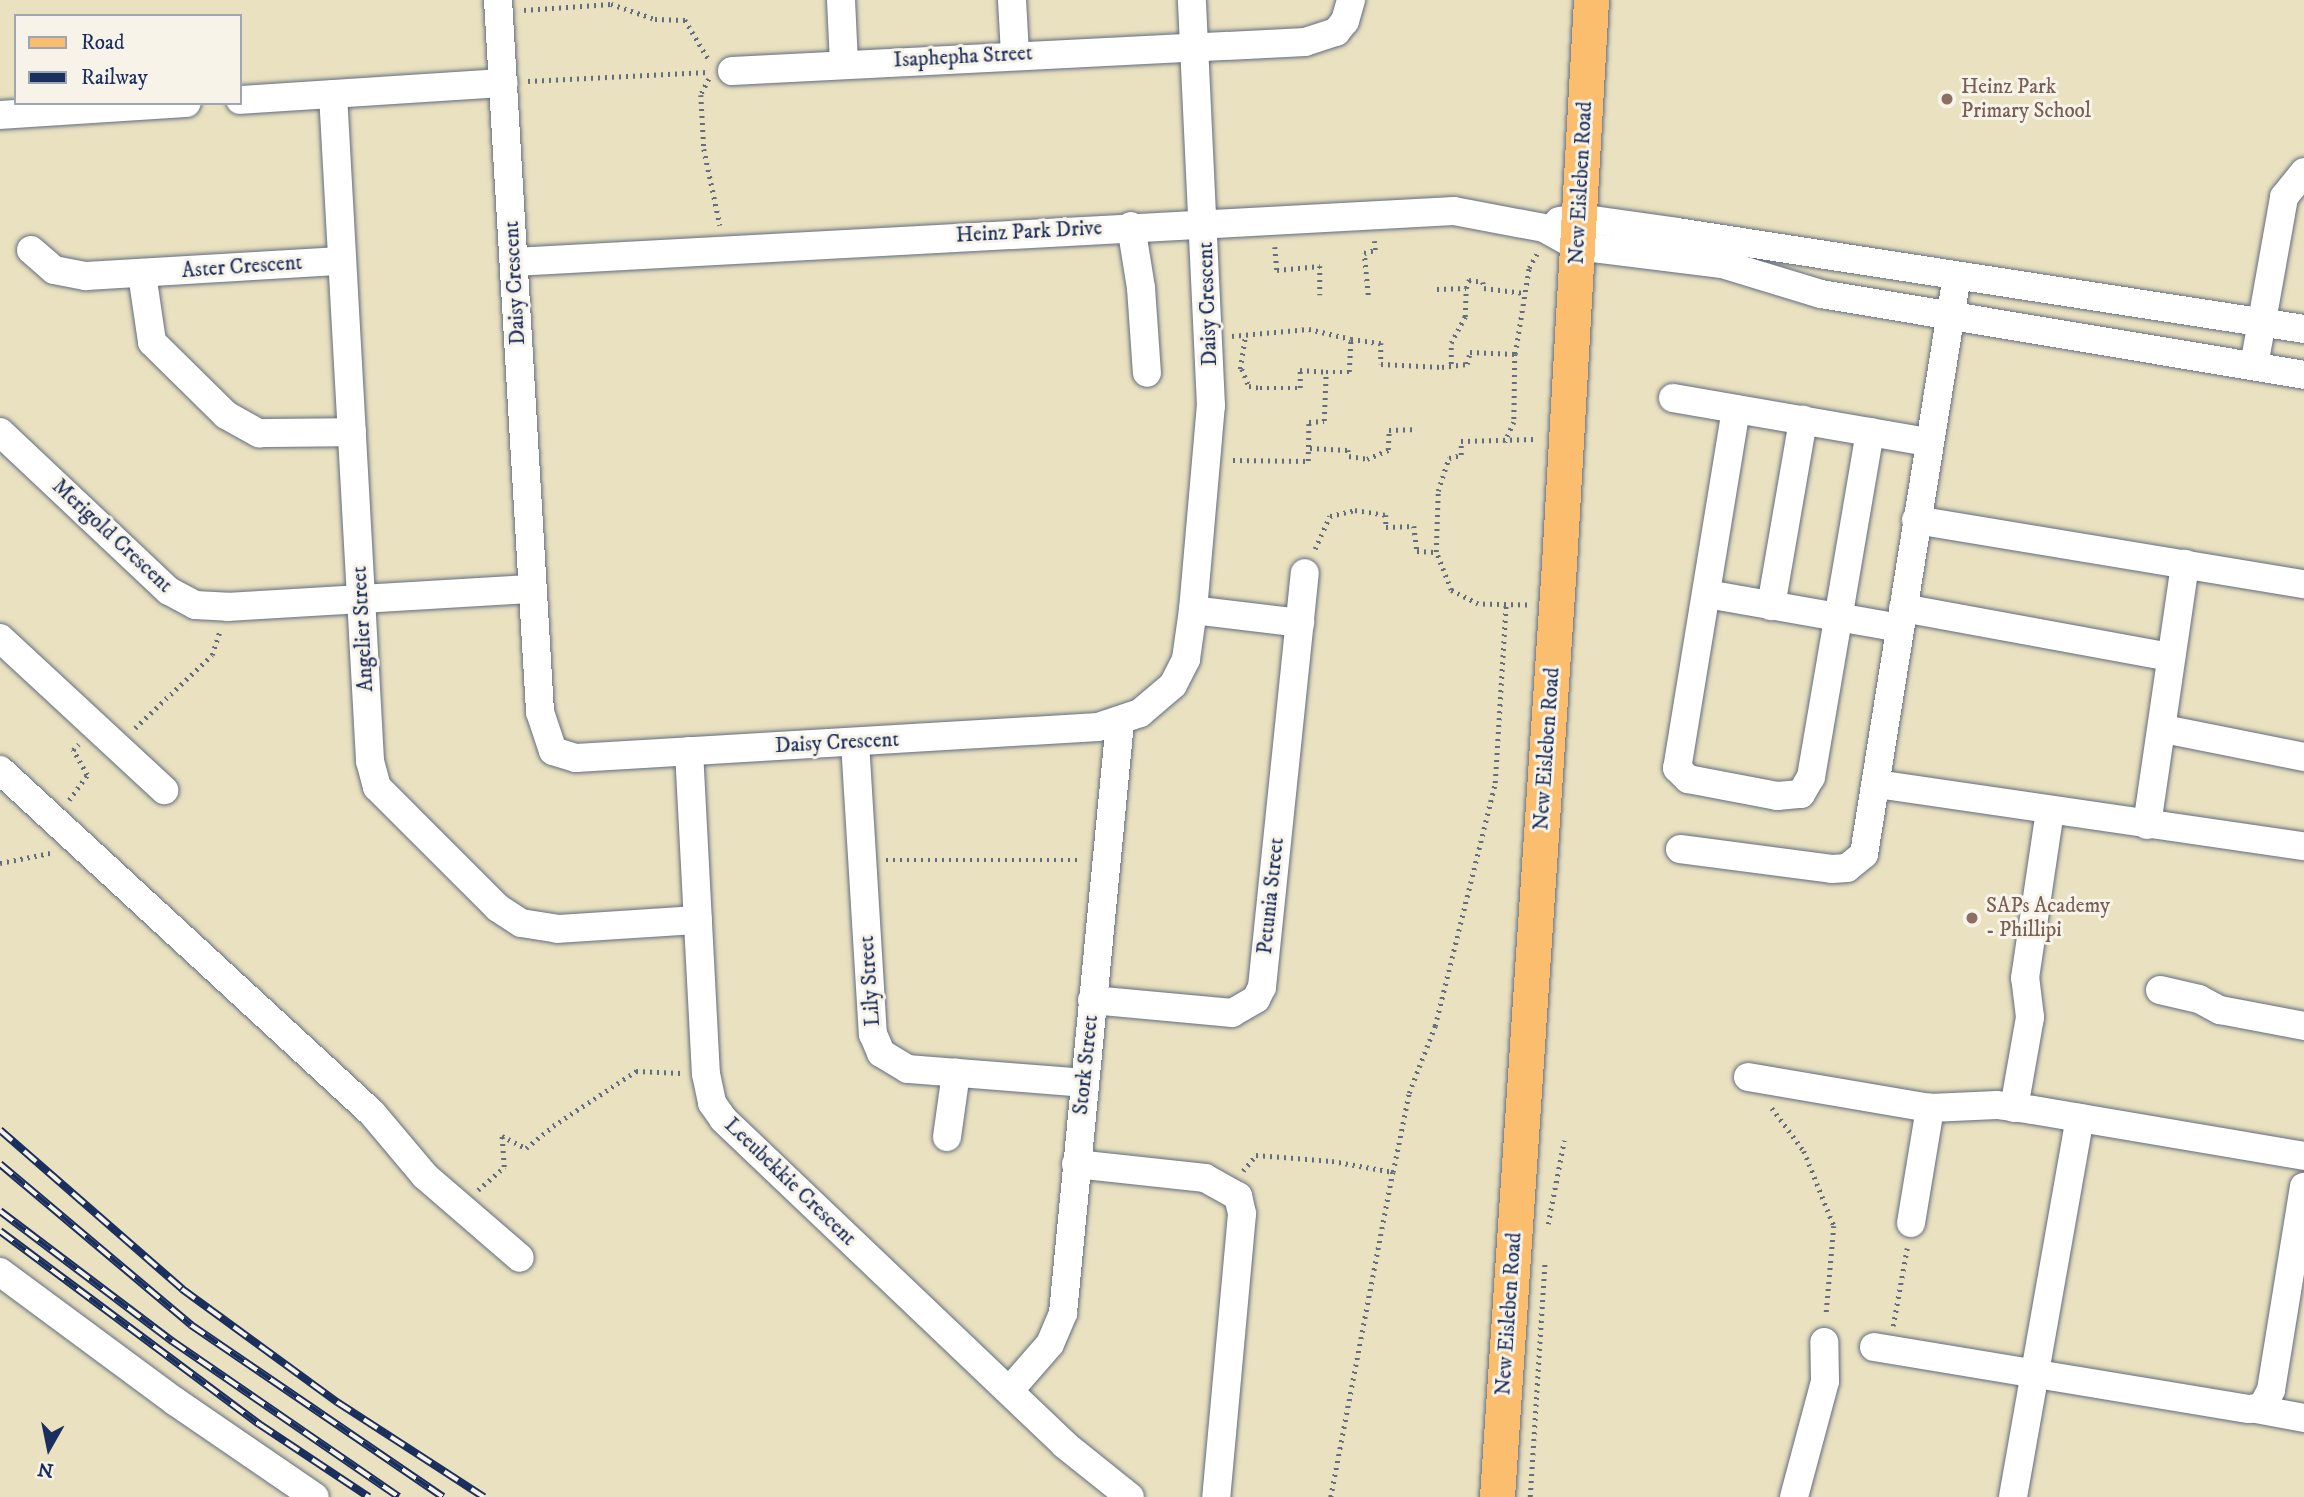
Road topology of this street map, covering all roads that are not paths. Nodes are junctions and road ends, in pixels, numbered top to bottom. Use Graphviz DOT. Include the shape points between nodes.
graph roads {
  1 [pos="841,0"];
  2 [pos="1012,0"];
  3 [pos="1192,0"];
  4 [pos="1351,0"];
  5 [pos="1591,0"];
  6 [pos="498,5"];
  7 [pos="1194,44"];
  8 [pos="1016,54"];
  9 [pos="844,63"];
  10 [pos="722,71"];
  11 [pos="503,83"];
  12 [pos="332,94"];
  13 [pos="242,100"];
  14 [pos="158,105"];
  15 [pos="0,116"];
  16 [pos="2304,172"];
  17 [pos="1205,222"];
  18 [pos="1131,226"];
  19 [pos="1563,232"];
  20 [pos="1770,248"];
  21 [pos="31,250"];
  22 [pos="341,261"];
  23 [pos="514,262"];
  24 [pos="142,274"];
  25 [pos="1957,275"];
  26 [pos="1763,276"];
  27 [pos="1949,318"];
  28 [pos="2262,321"];
  29 [pos="2304,329"];
  30 [pos="2254,366"];
  31 [pos="1147,373"];
  32 [pos="2304,375"];
  33 [pos="1673,397"];
  34 [pos="1736,409"];
  35 [pos="1803,420"];
  36 [pos="0,432"];
  37 [pos="352,432"];
  38 [pos="1870,432"];
  39 [pos="1928,442"];
  40 [pos="1916,520"];
  41 [pos="2185,564"];
  42 [pos="1305,573"];
  43 [pos="2304,584"];
  44 [pos="532,589"];
  45 [pos="1707,594"];
  46 [pos="361,600"];
  47 [pos="1771,606"];
  48 [pos="1193,610"];
  49 [pos="1838,618"];
  50 [pos="1901,618"];
  51 [pos="1300,623"];
  52 [pos="3,647"];
  53 [pos="2169,657"];
  54 [pos="1120,722"];
  55 [pos="2164,729"];
  56 [pos="855,742"];
  57 [pos="689,751"];
  58 [pos="2304,757"];
  59 [pos="0,770"];
  60 [pos="1877,784"];
  61 [pos="164,790"];
  62 [pos="2050,811"];
  63 [pos="2147,825"];
  64 [pos="2304,846"];
  65 [pos="1680,849"];
  66 [pos="698,920"];
  67 [pos="2160,990"];
  68 [pos="1092,1000"];
  69 [pos="2304,1026"];
  70 [pos="957,1073"];
  71 [pos="1748,1077"];
  72 [pos="1084,1083"];
  73 [pos="1930,1108"];
  74 [pos="2014,1108"];
  75 [pos="2080,1118"];
  76 [pos="947,1138"];
  77 [pos="2304,1156"];
  78 [pos="1076,1164"];
  79 [pos="2304,1187"];
  80 [pos="1911,1223"];
  81 [pos="520,1258"];
  82 [pos="0,1272"];
  83 [pos="1824,1342"];
  84 [pos="1881,1349"];
  85 [pos="2034,1375"];
  86 [pos="1009,1391"];
  87 [pos="2256,1409"];
  88 [pos="2304,1418"];
  89 [pos="315,1497"];
  90 [pos="1130,1497"];
  91 [pos="1216,1497"];
  92 [pos="1497,1497"];
  93 [pos="1794,1497"];
  94 [pos="2012,1497"];
  1 -- 9 [label="street"];
  2 -- 8 [label="street"];
  3 -- 7 [label="street, Daisy Crescent"];
  4 -- 7 [label="street, Isaphepha Street" via="1345,20 1321,39"];
  5 -- 19 [label="main road, New Eisleben Road"];
  6 -- 11 [label="street, Daisy Crescent"];
  7 -- 8 [label="street, Isaphepha Street"];
  7 -- 17 [label="street, Daisy Crescent"];
  8 -- 9 [label="street, Isaphepha Street"];
  9 -- 10 [label="street, Isaphepha Street"];
  11 -- 12 [label="street"];
  11 -- 23 [label="street, Daisy Crescent"];
  12 -- 13 [label="street"];
  12 -- 22 [label="street, Angelier Street"];
  14 -- 15 [label="street"];
  16 -- 28 [label="street" via="2284,197"];
  17 -- 18 [label="street, Heinz Park Drive"];
  17 -- 19 [label="street, Heinz Park Drive" via="1454,211"];
  17 -- 48 [label="street, Daisy Crescent" via="1208,460"];
  18 -- 23 [label="street, Heinz Park Drive"];
  18 -- 31 [label="street"];
  19 -- 20 [label="street"];
  19 -- 26 [label="street"];
  19 -- 92 [label="main road, New Eisleben Road" via="1566,441"];
  20 -- 25 [label="street"];
  20 -- 26 [label="street"];
  21 -- 24 [label="street, Aster Crescent" via="54,270 68,274"];
  22 -- 24 [label="street, Aster Crescent"];
  22 -- 37 [label="street, Angelier Street"];
  23 -- 44 [label="street, Daisy Crescent"];
  24 -- 37 [label="street" via="152,342 226,415 259,433"];
  25 -- 27 [label="street"];
  25 -- 28 [label="street"];
  26 -- 27 [label="street" via="1821,294"];
  27 -- 30 [label="street"];
  27 -- 39 [label="street"];
  28 -- 29 [label="street"];
  28 -- 30 [label="street"];
  30 -- 32 [label="street"];
  33 -- 34 [label="street"];
  34 -- 35 [label="street"];
  34 -- 45 [label="street"];
  35 -- 38 [label="street"];
  35 -- 47 [label="street"];
  36 -- 46 [label="street, Merigold Crescent" via="169,592 195,605"];
  37 -- 46 [label="street, Angelier Street"];
  38 -- 39 [label="street"];
  38 -- 49 [label="street"];
  39 -- 40 [label="street"];
  40 -- 41 [label="street"];
  40 -- 50 [label="street"];
  41 -- 43 [label="street"];
  41 -- 53 [label="street"];
  42 -- 51 [label="street, Petunia Street"];
  44 -- 46 [label="street, Merigold Crescent"];
  44 -- 57 [label="street, Daisy Crescent" via="540,712 554,751 576,758"];
  45 -- 47 [label="street"];
  45 -- 49 [label="street" via="1677,757 1680,773 1699,782 1790,797 1807,789"];
  46 -- 66 [label="street, Angelier Street" via="370,761 377,787 499,908 522,923 558,929"];
  47 -- 49 [label="street"];
  48 -- 51 [label="street"];
  48 -- 54 [label="street, Daisy Crescent" via="1186,659 1173,685 1140,713"];
  49 -- 50 [label="street"];
  50 -- 53 [label="street"];
  50 -- 60 [label="street"];
  51 -- 68 [label="street, Petunia Street" via="1262,987 1256,999 1232,1013"];
  52 -- 61 [label="street"];
  53 -- 55 [label="street"];
  54 -- 56 [label="street, Daisy Crescent"];
  54 -- 68 [label="street, Stork Street"];
  55 -- 58 [label="street"];
  55 -- 63 [label="street"];
  56 -- 57 [label="street, Daisy Crescent"];
  56 -- 70 [label="street, Lily Street" via="876,1043 892,1062 908,1069"];
  57 -- 66 [label="street, Leeubekkie Crescent"];
  59 -- 81 [label="street" via="372,1113 425,1176"];
  60 -- 62 [label="street"];
  60 -- 65 [label="street" via="1864,854 1847,868"];
  62 -- 63 [label="street"];
  62 -- 74 [label="street" via="2025,978 2030,1017"];
  63 -- 64 [label="street"];
  66 -- 86 [label="street, Leeubekkie Crescent" via="706,1074 712,1103 723,1119"];
  67 -- 69 [label="street" via="2199,999 2220,1010"];
  68 -- 72 [label="street, Stork Street"];
  70 -- 72 [label="street, Lily Street"];
  70 -- 76 [label="street"];
  71 -- 73 [label="street"];
  72 -- 78 [label="street, Stork Street"];
  73 -- 74 [label="street"];
  73 -- 80 [label="street"];
  74 -- 75 [label="street"];
  75 -- 77 [label="street"];
  75 -- 85 [label="street"];
  78 -- 86 [label="street, Stork Street" via="1060,1326"];
  78 -- 91 [label="street" via="1205,1178 1238,1196 1242,1214"];
  79 -- 87 [label="street" via="2269,1398"];
  82 -- 89 [label="street"];
  83 -- 93 [label="street" via="1825,1381"];
  84 -- 85 [label="street"];
  85 -- 87 [label="street"];
  85 -- 94 [label="street"];
  86 -- 90 [label="street, Leeubekkie Crescent"];
  87 -- 88 [label="street"];
}
